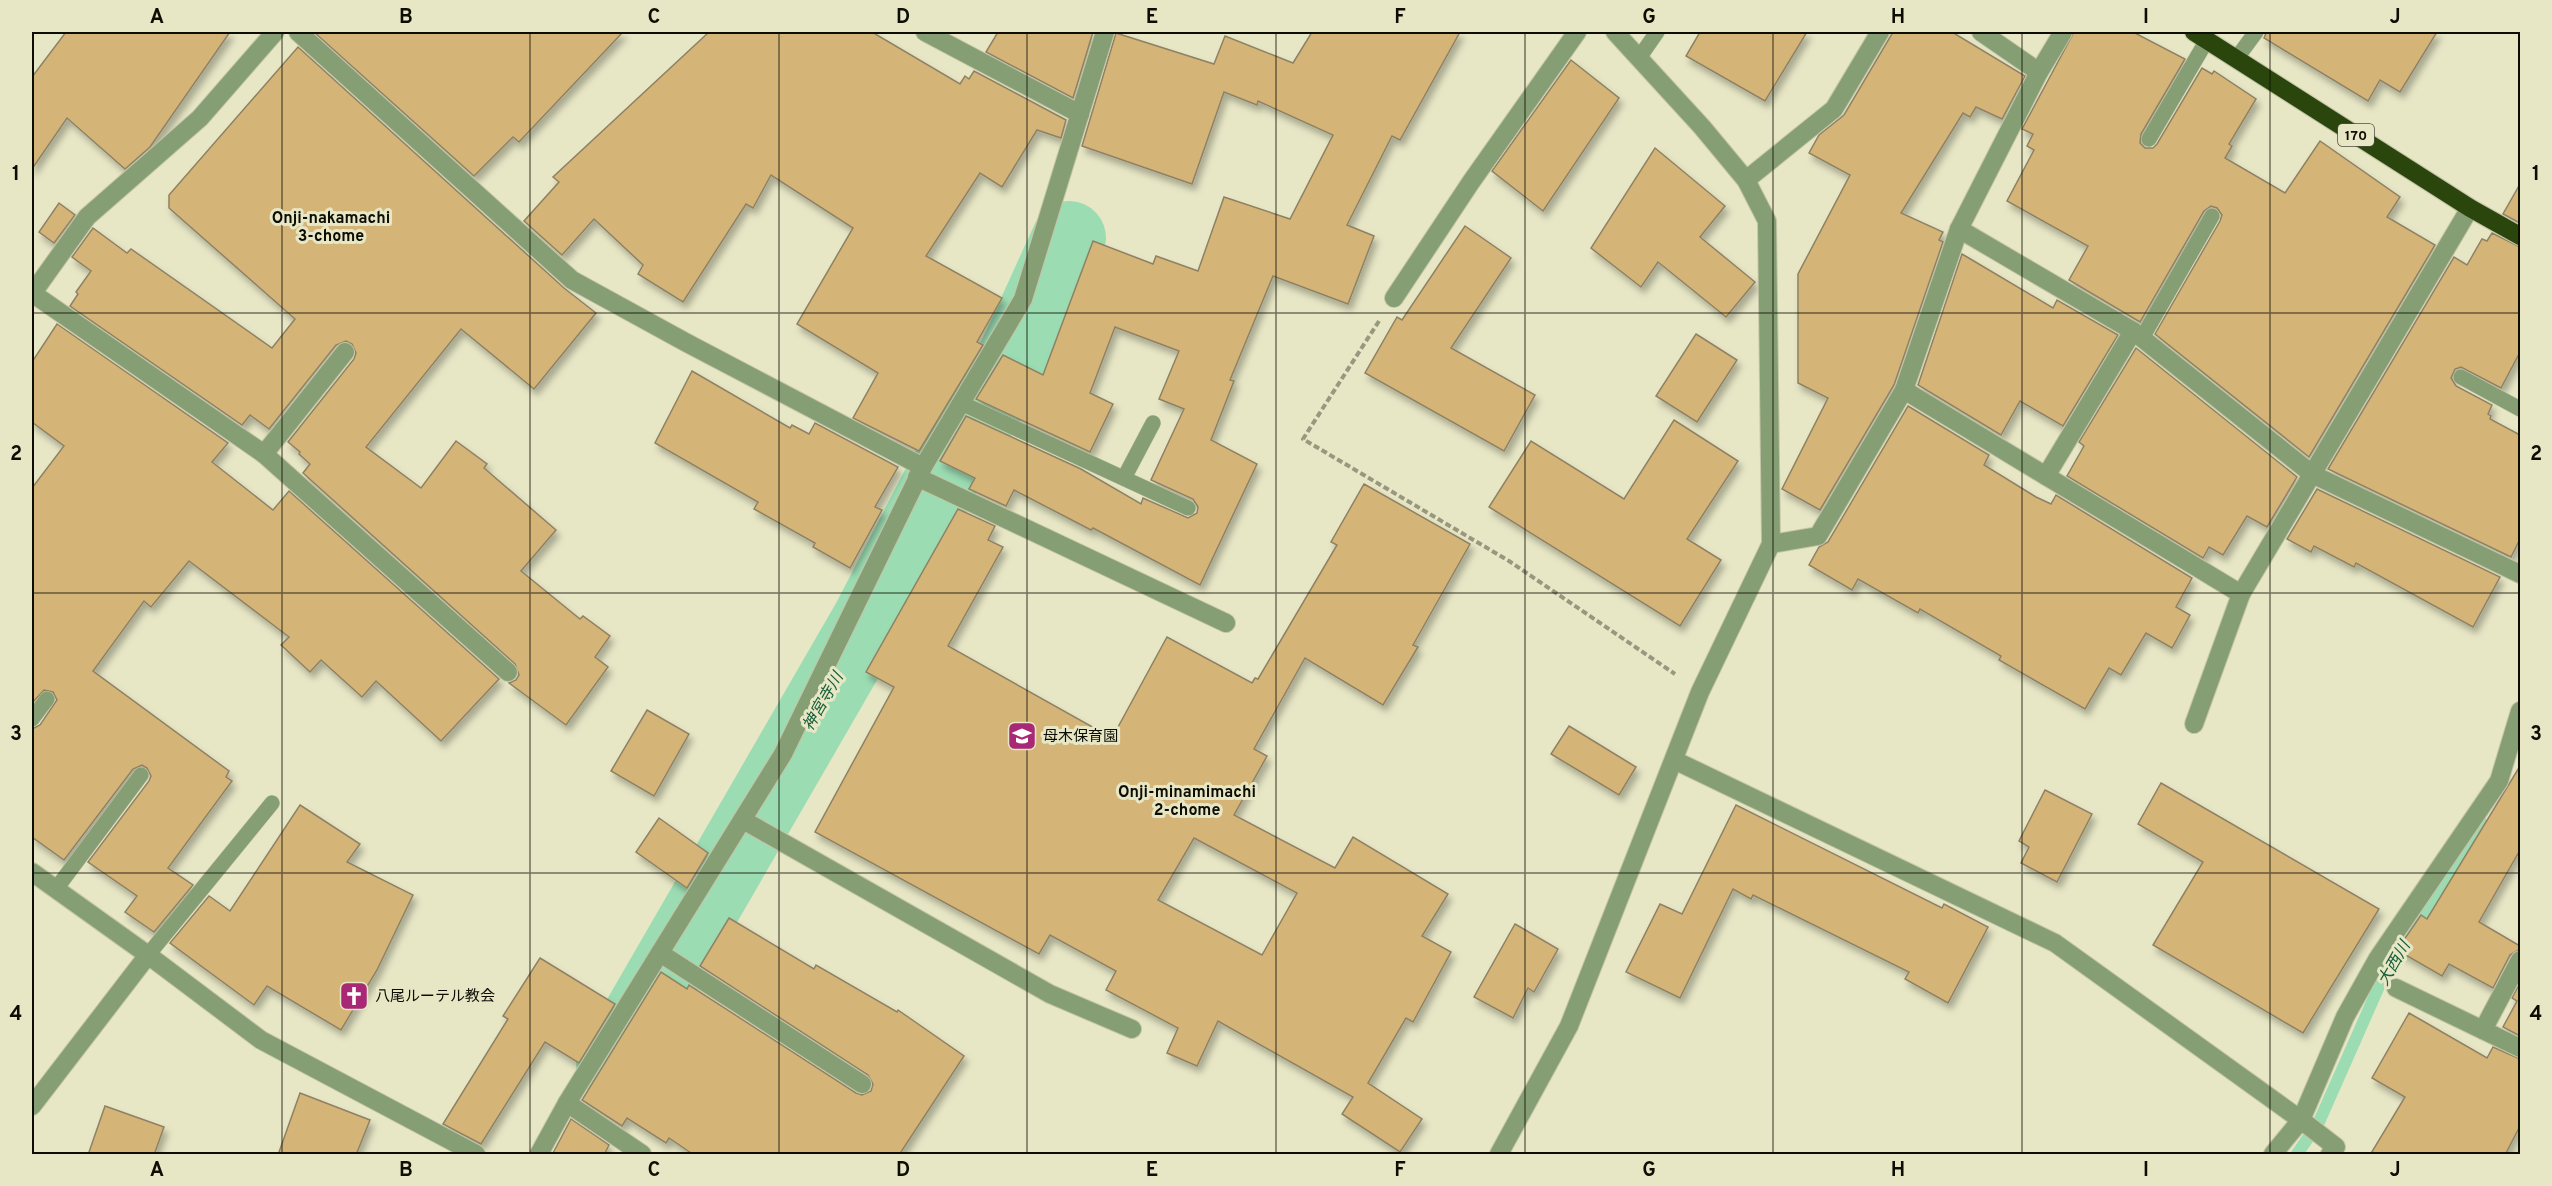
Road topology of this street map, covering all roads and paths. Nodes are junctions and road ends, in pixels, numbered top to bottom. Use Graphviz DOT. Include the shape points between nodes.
graph roads {
  1 [pos="275,32"];
  2 [pos="298,32"];
  3 [pos="925,32"];
  4 [pos="1105,32"];
  5 [pos="1577,32"];
  6 [pos="1615,32"];
  7 [pos="1658,32"];
  8 [pos="1880,32"];
  9 [pos="1981,32"];
  10 [pos="2063,32"];
  11 [pos="2256,32"];
  12 [pos="2200,36"];
  13 [pos="1639,58"];
  14 [pos="2236,59"];
  15 [pos="2039,72"];
  16 [pos="1080,114"];
  17 [pos="2149,139"];
  18 [pos="1746,180"];
  19 [pos="2470,208"];
  20 [pos="2212,216"];
  21 [pos="1959,229"];
  22 [pos="2520,236"];
  23 [pos="32,293"];
  24 [pos="1394,298"];
  25 [pos="2137,334"];
  26 [pos="345,352"];
  27 [pos="2461,377"];
  28 [pos="1904,390"];
  29 [pos="967,406"];
  30 [pos="2520,409"];
  31 [pos="1153,423"];
  32 [pos="264,454"];
  33 [pos="920,472"];
  34 [pos="2312,474"];
  35 [pos="2046,476"];
  36 [pos="1124,478"];
  37 [pos="1188,508"];
  38 [pos="1771,544"];
  39 [pos="2520,574"];
  40 [pos="2241,594"];
  41 [pos="1226,623"];
  42 [pos="508,672"];
  43 [pos="1700,692"];
  44 [pos="47,699"];
  45 [pos="2520,711"];
  46 [pos="32,719"];
  47 [pos="2194,724"];
  48 [pos="1674,760"];
  49 [pos="141,775"];
  50 [pos="272,803"];
  51 [pos="742,820"];
  52 [pos="32,872"];
  53 [pos="56,889"];
  54 [pos="660,953"];
  55 [pos="148,955"];
  56 [pos="2520,960"];
  57 [pos="2396,988"];
  58 [pos="1132,1029"];
  59 [pos="2483,1029"];
  60 [pos="2520,1048"];
  61 [pos="862,1084"];
  62 [pos="567,1104"];
  63 [pos="32,1106"];
  64 [pos="2301,1120"];
  65 [pos="476,1155"];
  66 [pos="539,1155"];
  67 [pos="642,1155"];
  68 [pos="1499,1155"];
  69 [pos="2273,1155"];
  70 [pos="2330,1155"];
  1 -- 23 [label="street" via="200,118 87,217"];
  2 -- 33 [label="street" via="572,280"];
  3 -- 16 [label="street"];
  4 -- 16 [label="street"];
  5 -- 24 [label="street"];
  6 -- 13 [label="street"];
  7 -- 13 [label="lane"];
  8 -- 18 [label="street" via="1834,109"];
  9 -- 15 [label="street"];
  10 -- 15 [label="street"];
  11 -- 14 [label="lane"];
  12 -- 14 [label="highway, 170"];
  12 -- 17 [label="lane"];
  13 -- 18 [label="street"];
  14 -- 19 [label="highway, 170"];
  15 -- 21 [label="street"];
  16 -- 29 [label="street" via="1023,299"];
  18 -- 38 [label="street" via="1767,221"];
  19 -- 22 [label="highway, 170"];
  19 -- 34 [label="street"];
  20 -- 25 [label="lane"];
  21 -- 25 [label="street"];
  21 -- 28 [label="street"];
  23 -- 32 [label="street"];
  24 -- 43 [label="path" via="1303,439 1509,561"];
  25 -- 34 [label="street"];
  25 -- 35 [label="street"];
  26 -- 32 [label="street"];
  27 -- 30 [label="lane"];
  28 -- 35 [label="street"];
  28 -- 38 [label="street" via="1818,536"];
  29 -- 33 [label="street"];
  29 -- 36 [label="lane"];
  31 -- 36 [label="lane"];
  32 -- 42 [label="street"];
  33 -- 41 [label="street"];
  33 -- 51 [label="street" via="783,754"];
  34 -- 39 [label="street"];
  34 -- 40 [label="street"];
  35 -- 40 [label="street"];
  36 -- 37 [label="lane"];
  38 -- 43 [label="street"];
  40 -- 47 [label="street"];
  43 -- 48 [label="street"];
  44 -- 46 [label="lane"];
  45 -- 64 [label="street" via="2499,781 2378,958 2345,1017"];
  48 -- 64 [label="street" via="2055,943"];
  48 -- 68 [label="street" via="1569,1026"];
  49 -- 53 [label="lane"];
  50 -- 55 [label="lane"];
  51 -- 54 [label="street"];
  51 -- 58 [label="street" via="1050,994"];
  52 -- 53 [label="street"];
  53 -- 55 [label="street"];
  54 -- 61 [label="street"];
  54 -- 62 [label="street"];
  55 -- 63 [label="street"];
  55 -- 65 [label="street" via="261,1040"];
  56 -- 59 [label="street"];
  57 -- 59 [label="street"];
  59 -- 60 [label="street"];
  62 -- 66 [label="street"];
  62 -- 67 [label="street"];
  64 -- 69 [label="street"];
  64 -- 70 [label="street" via="2336,1147"];
}
